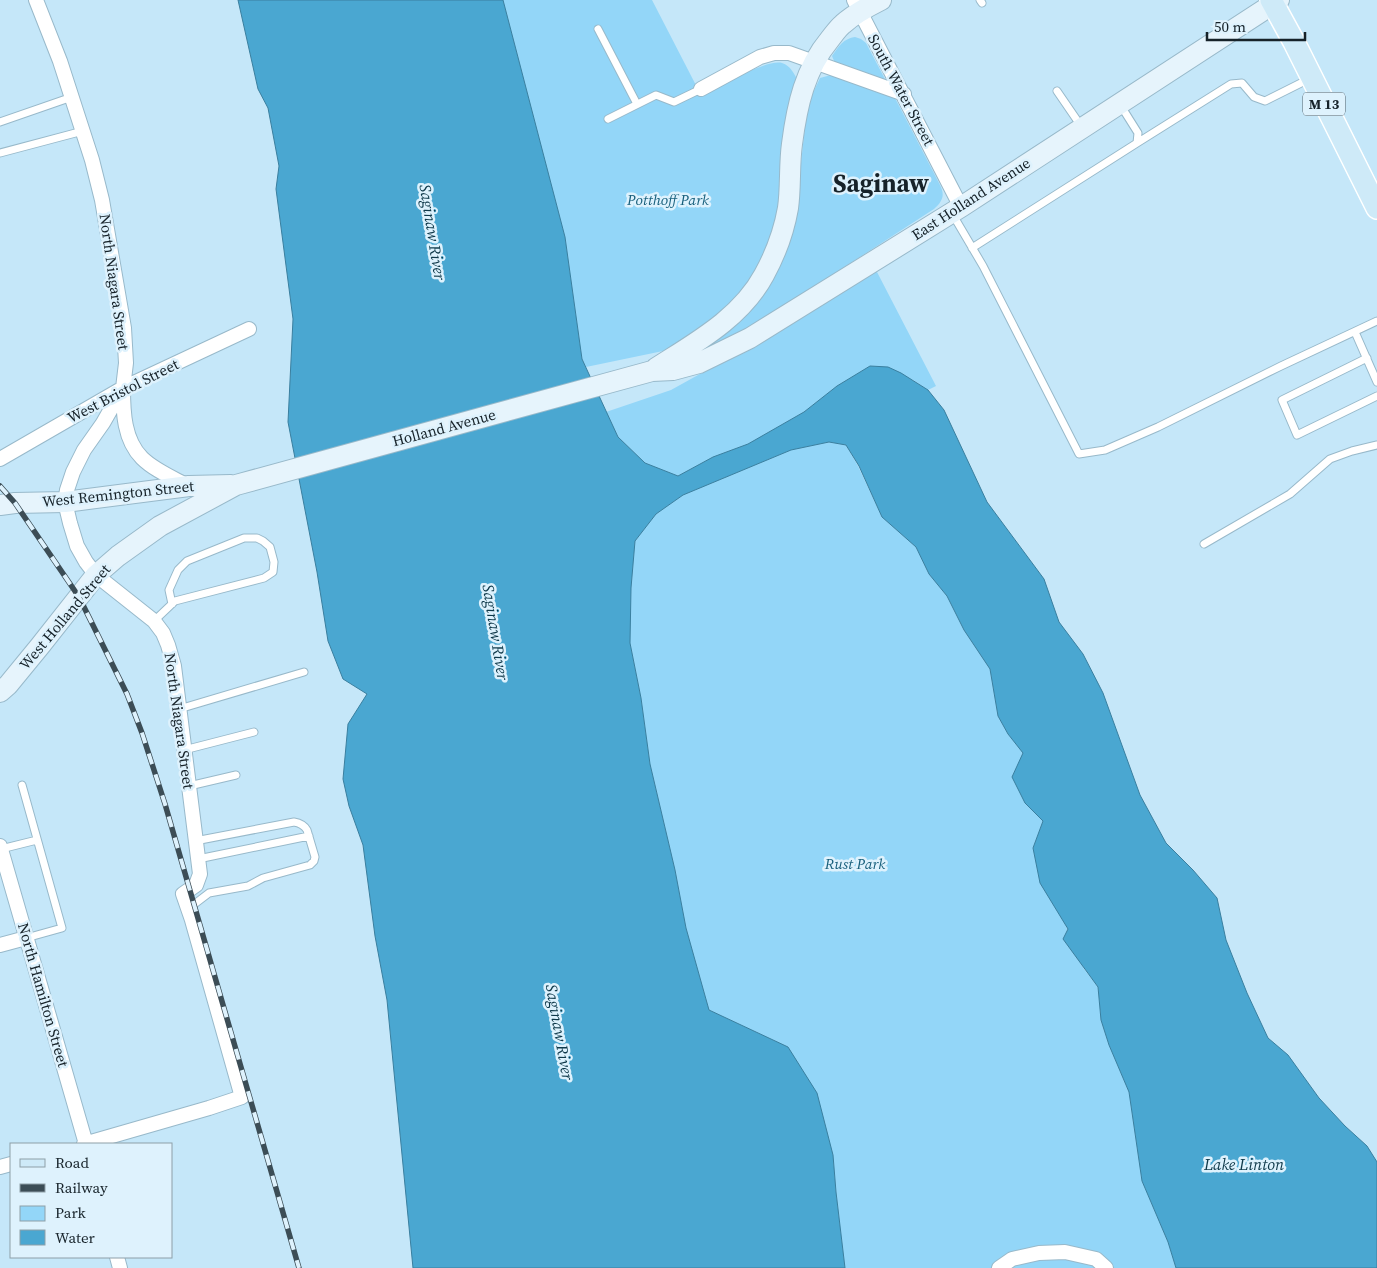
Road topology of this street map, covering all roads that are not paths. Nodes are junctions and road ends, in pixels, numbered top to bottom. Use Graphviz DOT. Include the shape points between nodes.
graph roads {
  1 [pos="36,0"];
  2 [pos="881,0"];
  3 [pos="1274,1"];
  4 [pos="857,6"];
  5 [pos="598,29"];
  6 [pos="814,62"];
  7 [pos="1311,77"];
  8 [pos="701,89"];
  9 [pos="1058,91"];
  10 [pos="904,94"];
  11 [pos="72,97"];
  12 [pos="1120,103"];
  13 [pos="637,104"];
  14 [pos="608,119"];
  15 [pos="0,122"];
  16 [pos="1082,127"];
  17 [pos="82,131"];
  18 [pos="1137,143"];
  19 [pos="0,153"];
  20 [pos="1377,208"];
  21 [pos="956,210"];
  22 [pos="972,248"];
  23 [pos="1377,321"];
  24 [pos="249,329"];
  25 [pos="1356,332"];
  26 [pos="1367,358"];
  27 [pos="652,371"];
  28 [pos="1377,382"];
  29 [pos="124,388"];
  30 [pos="1377,396"];
  31 [pos="1377,445"];
  32 [pos="0,459"];
  33 [pos="236,485"];
  34 [pos="189,486"];
  35 [pos="65,502"];
  36 [pos="0,505"];
  37 [pos="1204,544"];
  38 [pos="96,575"];
  39 [pos="172,604"];
  40 [pos="154,620"];
  41 [pos="304,672"];
  42 [pos="0,692"];
  43 [pos="179,709"];
  44 [pos="254,732"];
  45 [pos="184,750"];
  46 [pos="236,775"];
  47 [pos="22,785"];
  48 [pos="189,786"];
  49 [pos="309,836"];
  50 [pos="37,840"];
  51 [pos="195,841"];
  52 [pos="0,847"];
  53 [pos="198,859"];
  54 [pos="188,909"];
  55 [pos="26,938"];
  56 [pos="0,945"];
  57 [pos="85,1143"];
  58 [pos="88,1143"];
  59 [pos="1000,1268"];
  60 [pos="1106,1268"];
  1 -- 11 [label="street, North Niagara Street"];
  2 -- 4 [label="main road"];
  3 -- 7 [label="main road, M 13"];
  3 -- 12 [label="main road, East Holland Avenue"];
  4 -- 6 [label="main road"];
  4 -- 10 [label="street, South Water Street"];
  5 -- 13 [label="lane"];
  6 -- 8 [label="street" via="789,53 774,53"];
  6 -- 10 [label="street"];
  6 -- 27 [label="main road" via="799,102 792,144 788,209 778,246 763,277 741,307 704,338"];
  7 -- 18 [label="lane" via="1265,101 1254,97 1242,83 1231,84"];
  7 -- 20 [label="main road, M 13" via="1369,186"];
  8 -- 13 [label="lane" via="674,102 656,95"];
  9 -- 16 [label="lane"];
  10 -- 21 [label="street, South Water Street"];
  11 -- 15 [label="lane"];
  11 -- 17 [label="street, North Niagara Street"];
  12 -- 16 [label="main road, East Holland Avenue"];
  12 -- 18 [label="lane" via="1138,133"];
  13 -- 14 [label="lane"];
  16 -- 21 [label="main road, East Holland Avenue"];
  17 -- 19 [label="lane"];
  17 -- 29 [label="street, North Niagara Street" via="102,200 124,328"];
  18 -- 22 [label="lane"];
  21 -- 22 [label="lane"];
  21 -- 27 [label="main road, East Holland Avenue" via="750,338 699,363 673,370"];
  22 -- 25 [label="lane" via="1079,454 1105,450 1158,427"];
  23 -- 25 [label="lane"];
  24 -- 29 [label="street, West Bristol Street"];
  25 -- 26 [label="lane"];
  26 -- 28 [label="lane"];
  26 -- 30 [label="lane" via="1282,400 1298,435"];
  27 -- 33 [label="main road, Holland Avenue"];
  29 -- 32 [label="street, West Bristol Street"];
  29 -- 34 [label="street" via="125,420 135,450 153,467"];
  29 -- 35 [label="street, North Niagara Street" via="84,450"];
  31 -- 37 [label="lane" via="1330,459 1290,494"];
  33 -- 34 [label="main road, West Remington Street"];
  33 -- 38 [label="main road, West Holland Street" via="160,526"];
  34 -- 35 [label="main road, West Remington Street"];
  35 -- 36 [label="main road, West Remington Street"];
  35 -- 38 [label="street, North Niagara Street" via="77,546"];
  38 -- 40 [label="street, North Niagara Street"];
  38 -- 42 [label="main road, West Holland Street"];
  39 -- 39 [label="lane" via="264,578 273,572 270,547 257,538 244,538 187,561 178,570 169,590"];
  39 -- 40 [label="lane"];
  40 -- 43 [label="street, North Niagara Street" via="163,633 174,666"];
  41 -- 43 [label="lane"];
  43 -- 45 [label="street, North Niagara Street"];
  44 -- 45 [label="lane"];
  45 -- 48 [label="street, North Niagara Street"];
  46 -- 48 [label="lane"];
  47 -- 50 [label="lane"];
  48 -- 51 [label="street, North Niagara Street"];
  49 -- 51 [label="lane" via="304,826 294,822"];
  49 -- 53 [label="lane"];
  49 -- 54 [label="lane" via="315,857 310,865 263,878 248,886 208,893"];
  50 -- 52 [label="lane"];
  50 -- 55 [label="lane" via="62,928"];
  51 -- 53 [label="street, North Niagara Street"];
  52 -- 55 [label="street, North Hamilton Street"];
  53 -- 54 [label="street, North Niagara Street" via="200,874 196,885 183,894"];
  54 -- 58 [label="street, North Niagara Street" via="242,1097"];
  55 -- 56 [label="street"];
  55 -- 57 [label="street, North Hamilton Street"];
  59 -- 60 [label="street" via="1012,1259 1065,1252 1096,1259"];
}
